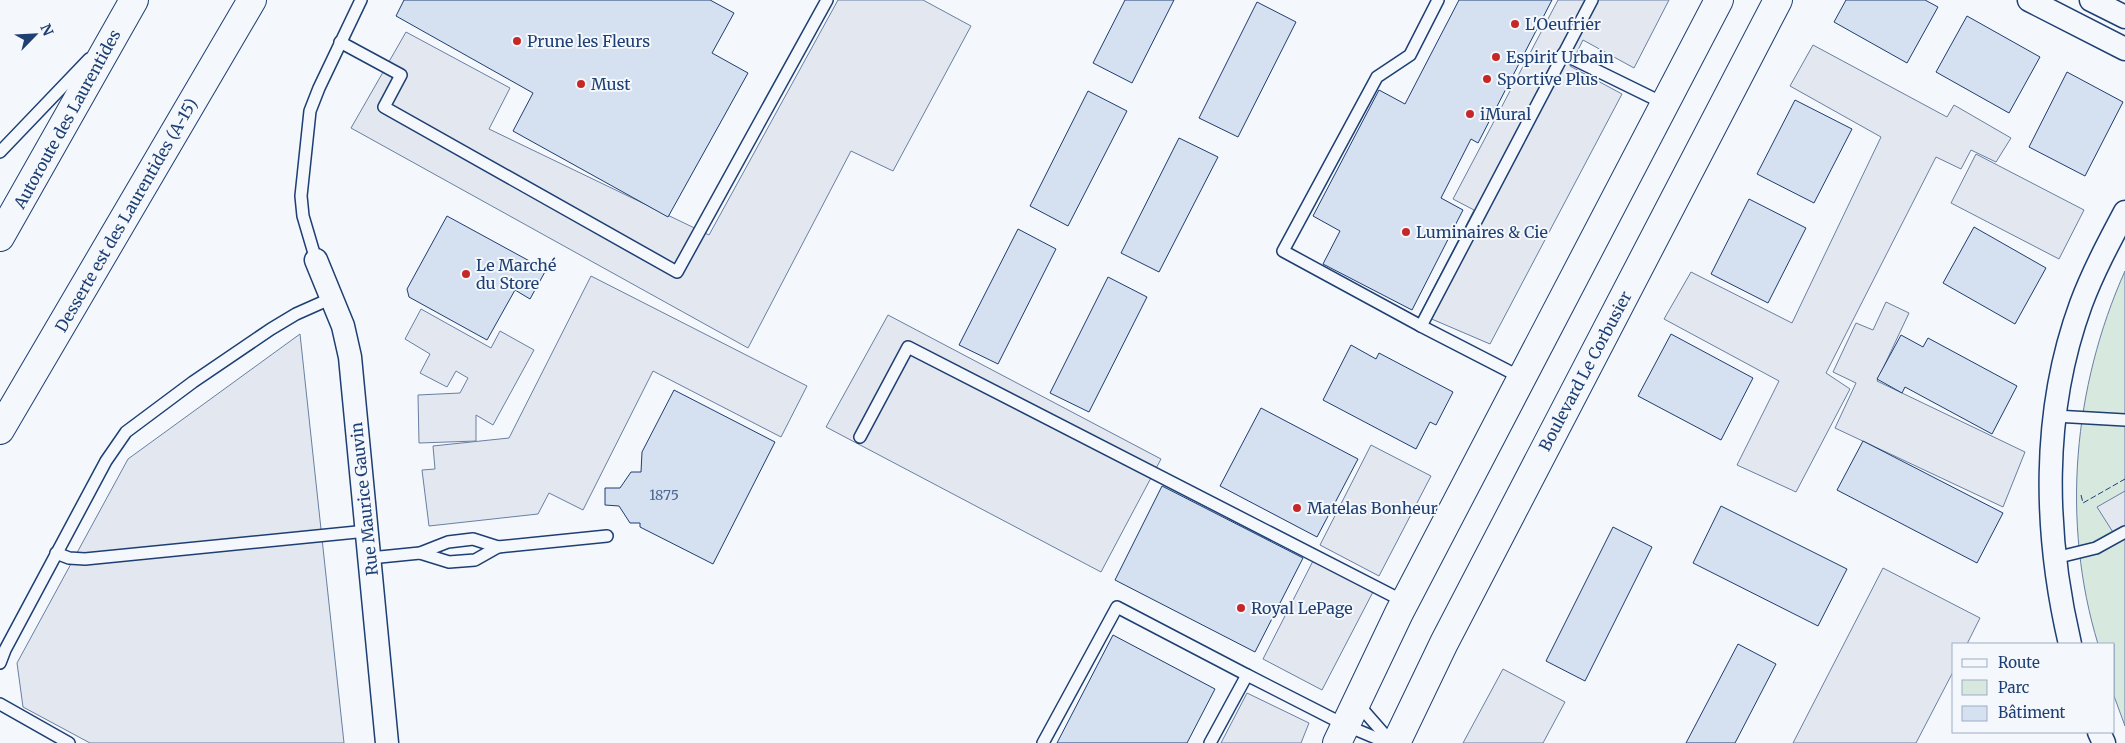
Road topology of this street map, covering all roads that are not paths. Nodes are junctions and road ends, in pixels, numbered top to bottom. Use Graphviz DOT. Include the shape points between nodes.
graph roads {
  1 [pos="134,0"];
  2 [pos="252,0"];
  3 [pos="361,0"];
  4 [pos="827,0"];
  5 [pos="1438,0"];
  6 [pos="1592,0"];
  7 [pos="1719,0"];
  8 [pos="1778,0"];
  9 [pos="2029,0"];
  10 [pos="2091,0"];
  11 [pos="2125,17"];
  12 [pos="118,28"];
  13 [pos="340,42"];
  14 [pos="2125,49"];
  15 [pos="1563,54"];
  16 [pos="1665,104"];
  17 [pos="0,152"];
  18 [pos="2125,212"];
  19 [pos="0,237"];
  20 [pos="316,260"];
  21 [pos="332,298"];
  22 [pos="1421,326"];
  23 [pos="1522,378"];
  24 [pos="2055,416"];
  25 [pos="2125,420"];
  26 [pos="0,430"];
  27 [pos="860,437"];
  28 [pos="367,531"];
  29 [pos="2125,532"];
  30 [pos="607,536"];
  31 [pos="498,547"];
  32 [pos="56,553"];
  33 [pos="420,553"];
  34 [pos="370,558"];
  35 [pos="2055,558"];
  36 [pos="1404,602"];
  37 [pos="2070,643"];
  38 [pos="0,663"];
  39 [pos="1247,675"];
  40 [pos="0,704"];
  41 [pos="1346,723"];
  42 [pos="69,743"];
  43 [pos="387,743"];
  44 [pos="1042,743"];
  45 [pos="1210,743"];
  46 [pos="1388,743"];
  47 [pos="1394,743"];
  1 -- 12 [label="main road, Autoroute des Laurentides"];
  2 -- 26 [label="main road, Desserte est des Laurentides (A-15)"];
  3 -- 13 [label="lane"];
  4 -- 13 [label="lane" via="677,272 384,108 401,75"];
  5 -- 22 [label="lane" via="1410,55 1377,77 1283,251"];
  6 -- 15 [label="lane"];
  7 -- 16 [label="main road"];
  8 -- 47 [label="main road, Boulevard Le Corbusier"];
  9 -- 14 [label="street"];
  10 -- 11 [label="street"];
  12 -- 17 [label="lane"];
  12 -- 19 [label="main road, Autoroute des Laurentides"];
  13 -- 20 [label="lane" via="310,111 306,140 302,204"];
  15 -- 16 [label="lane"];
  15 -- 22 [label="lane"];
  16 -- 23 [label="main road"];
  18 -- 24 [label="street" via="2081,306 2067,350"];
  20 -- 21 [label="street, Rue Maurice Gauvin"];
  21 -- 28 [label="street, Rue Maurice Gauvin" via="350,357"];
  21 -- 32 [label="lane" via="270,329 126,432 106,461"];
  22 -- 23 [label="lane"];
  23 -- 36 [label="main road"];
  24 -- 25 [label="lane"];
  24 -- 35 [label="street" via="2050,488"];
  27 -- 36 [label="lane" via="908,347"];
  28 -- 32 [label="lane" via="85,559"];
  28 -- 34 [label="street, Rue Maurice Gauvin"];
  29 -- 35 [label="lane" via="2096,548"];
  30 -- 31 [label="lane"];
  31 -- 33 [label="lane" via="473,539 448,542"];
  31 -- 33 [label="lane" via="475,560 449,562"];
  32 -- 38 [label="lane"];
  33 -- 34 [label="lane"];
  34 -- 43 [label="street, Rue Maurice Gauvin"];
  35 -- 37 [label="street"];
  36 -- 41 [label="main road"];
  39 -- 41 [label="lane"];
  39 -- 44 [label="lane" via="1117,607"];
  39 -- 45 [label="lane"];
  40 -- 42 [label="lane"];
  41 -- 46 [label="lane"];
  41 -- 47 [label="lane"];
}
